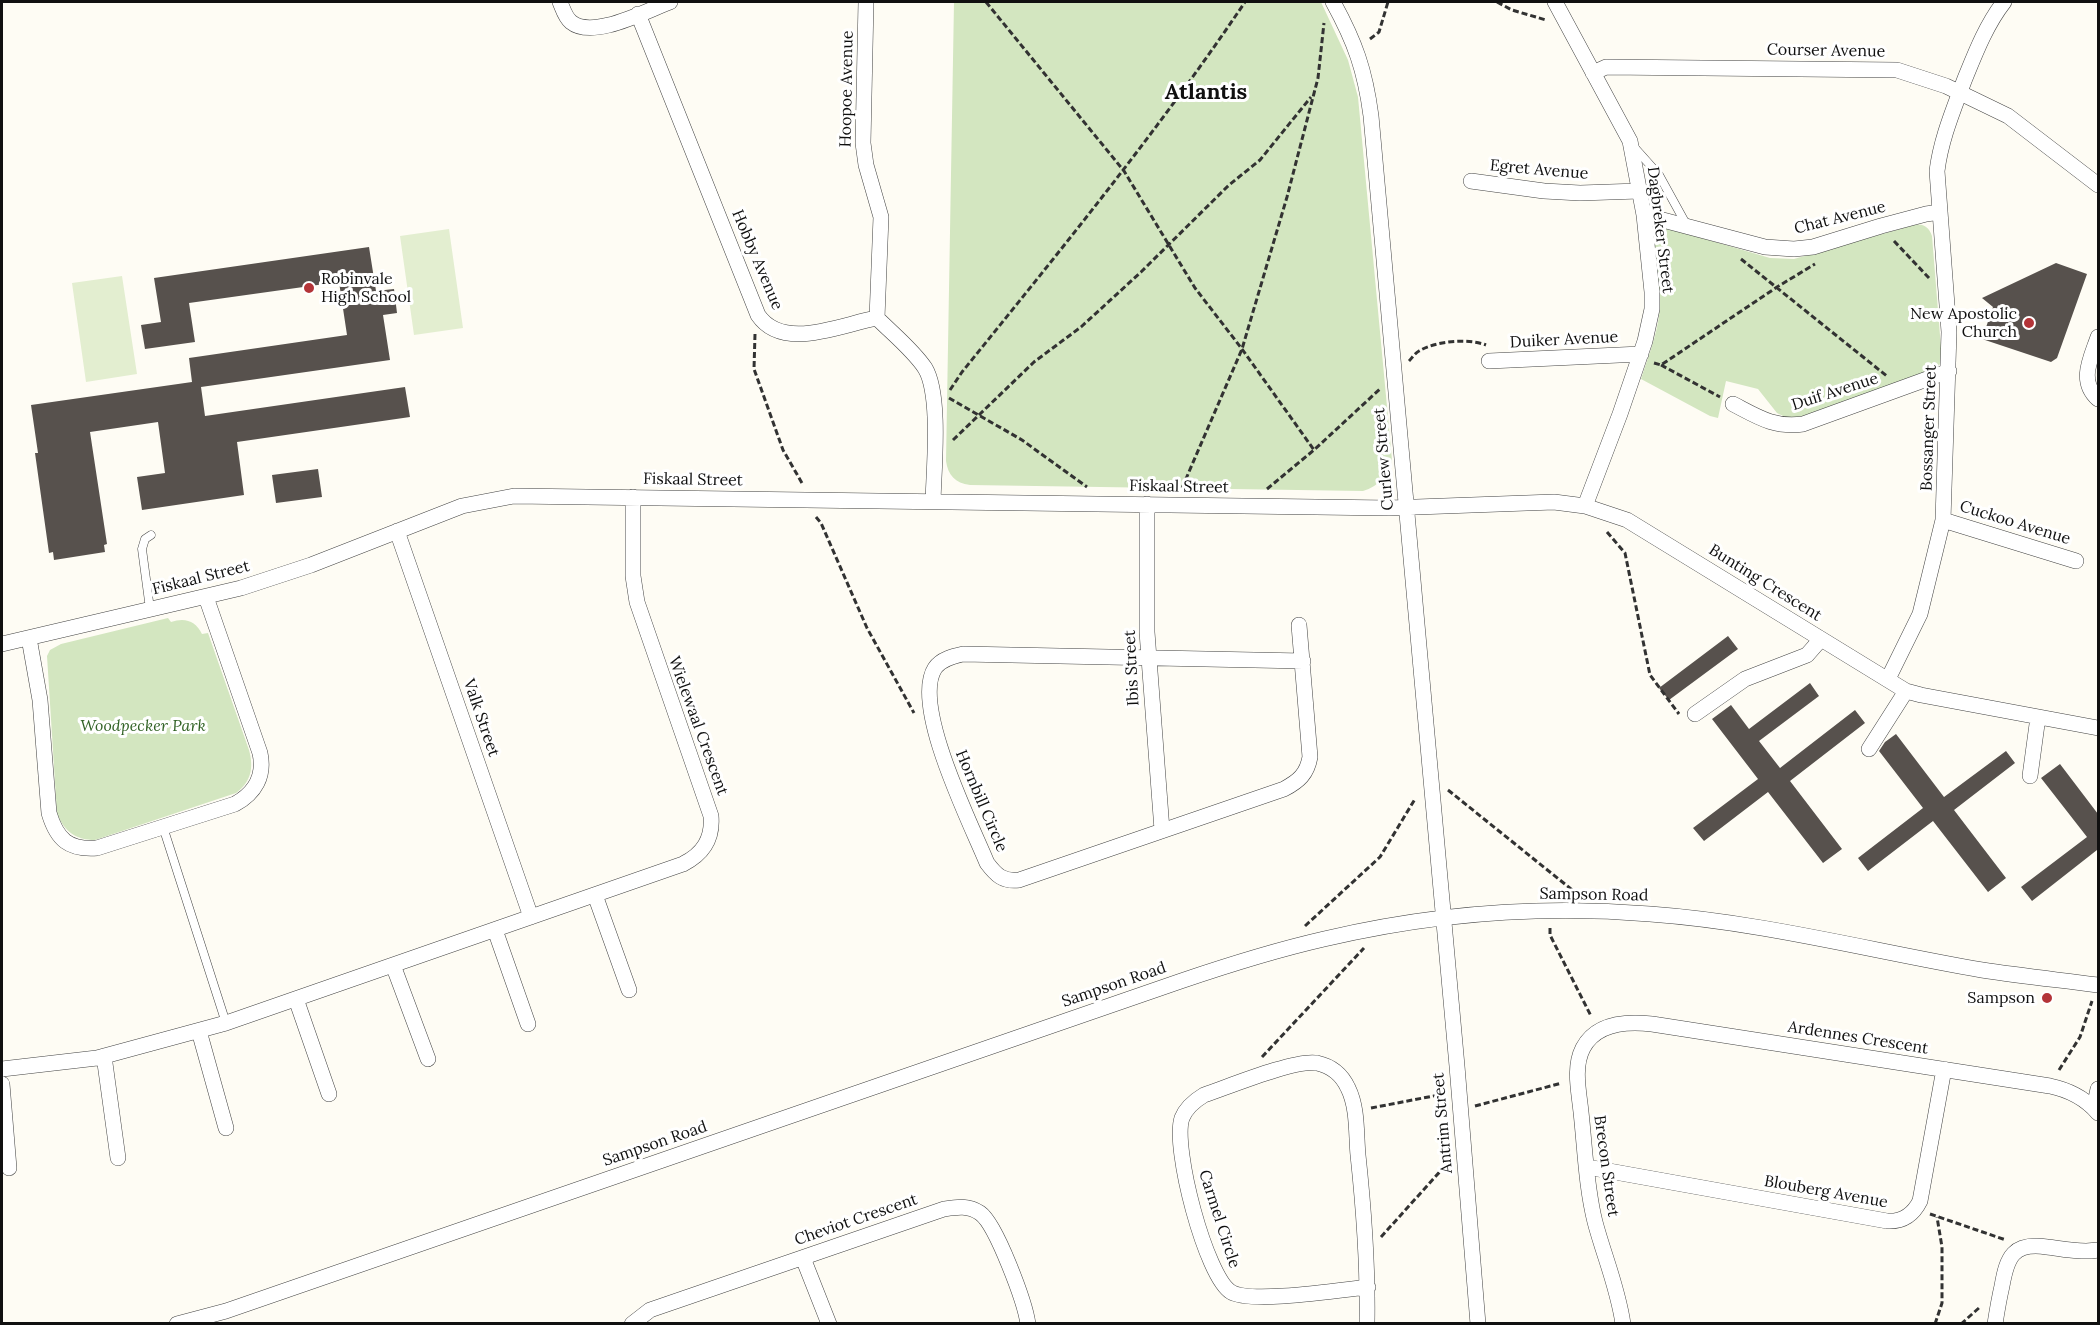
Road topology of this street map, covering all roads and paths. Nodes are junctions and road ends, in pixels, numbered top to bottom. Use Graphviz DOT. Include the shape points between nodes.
graph roads {
  1 [pos="560,2"];
  2 [pos="670,2"];
  3 [pos="866,2"];
  4 [pos="986,2"];
  5 [pos="1245,2"];
  6 [pos="1388,2"];
  7 [pos="1497,2"];
  8 [pos="1555,2"];
  9 [pos="2004,2"];
  10 [pos="1334,4"];
  11 [pos="638,14"];
  12 [pos="1563,17"];
  13 [pos="1356,49"];
  14 [pos="1593,73"];
  15 [pos="1960,93"];
  16 [pos="1314,94"];
  17 [pos="1630,141"];
  18 [pos="1124,171"];
  19 [pos="1471,181"];
  20 [pos="2098,185"];
  21 [pos="1639,192"];
  22 [pos="1940,212"];
  23 [pos="1644,215"];
  24 [pos="1686,225"];
  25 [pos="1881,226"];
  26 [pos="1167,245"];
  27 [pos="1740,258"];
  28 [pos="1816,263"];
  29 [pos="1946,286"];
  30 [pos="1777,287"];
  31 [pos="758,315"];
  32 [pos="877,318"];
  33 [pos="2098,337"];
  34 [pos="1242,349"];
  35 [pos="1641,354"];
  36 [pos="1490,361"];
  37 [pos="1661,365"];
  38 [pos="1949,371"];
  39 [pos="1395,379"];
  40 [pos="1897,391"];
  41 [pos="2098,399"];
  42 [pos="1733,404"];
  43 [pos="980,416"];
  44 [pos="1314,450"];
  45 [pos="934,452"];
  46 [pos="633,497"];
  47 [pos="803,499"];
  48 [pos="933,501"];
  49 [pos="1090,504"];
  50 [pos="1147,504"];
  51 [pos="1179,505"];
  52 [pos="1264,506"];
  53 [pos="1585,506"];
  54 [pos="1407,508"];
  55 [pos="1943,520"];
  56 [pos="1605,529"];
  57 [pos="397,531"];
  58 [pos="152,535"];
  59 [pos="2076,561"];
  60 [pos="206,597"];
  61 [pos="150,609"];
  62 [pos="1299,625"];
  63 [pos="29,638"];
  64 [pos="1821,639"];
  65 [pos="2,644"];
  66 [pos="1149,659"];
  67 [pos="1303,661"];
  68 [pos="1888,679"];
  69 [pos="1906,691"];
  70 [pos="1695,714"];
  71 [pos="2038,717"];
  72 [pos="931,719"];
  73 [pos="2098,728"];
  74 [pos="1869,749"];
  75 [pos="2030,776"];
  76 [pos="163,827"];
  77 [pos="1162,830"];
  78 [pos="595,895"];
  79 [pos="1548,911"];
  80 [pos="531,917"];
  81 [pos="1443,919"];
  82 [pos="1383,927"];
  83 [pos="495,930"];
  84 [pos="393,965"];
  85 [pos="2098,985"];
  86 [pos="629,990"];
  87 [pos="296,999"];
  88 [pos="226,1023"];
  89 [pos="528,1024"];
  90 [pos="1605,1028"];
  91 [pos="199,1031"];
  92 [pos="104,1056"];
  93 [pos="428,1059"];
  94 [pos="1259,1060"];
  95 [pos="2,1069"];
  96 [pos="1944,1069"];
  97 [pos="1578,1079"];
  98 [pos="2,1084"];
  99 [pos="2050,1086"];
  100 [pos="2098,1089"];
  101 [pos="1459,1091"];
  102 [pos="329,1094"];
  103 [pos="1460,1110"];
  104 [pos="1354,1111"];
  105 [pos="2096,1111"];
  106 [pos="226,1128"];
  107 [pos="1464,1154"];
  108 [pos="118,1158"];
  109 [pos="1587,1167"];
  110 [pos="9,1168"];
  111 [pos="1917,1208"];
  112 [pos="1937,1217"];
  113 [pos="2025,1246"];
  114 [pos="1366,1247"];
  115 [pos="2098,1250"];
  116 [pos="803,1258"];
  117 [pos="1368,1287"];
  118 [pos="177,1323"];
  119 [pos="632,1323"];
  120 [pos="829,1323"];
  121 [pos="1028,1323"];
  122 [pos="1367,1323"];
  123 [pos="1478,1323"];
  124 [pos="1623,1323"];
  125 [pos="1935,1323"];
  126 [pos="1995,1323"];
  1 -- 11 [label="street" via="572,23 588,28 600,28"];
  2 -- 11 [label="street"];
  3 -- 32 [label="street, Hoopoe Avenue" via="864,154 880,217"];
  4 -- 18 [label="path"];
  5 -- 18 [label="path"];
  6 -- 13 [label="path" via="1379,32"];
  7 -- 12 [label="path" via="1553,23"];
  8 -- 12 [label="street, Dagbreker Street"];
  9 -- 15 [label="street, Bossanger Street" via="1981,40"];
  10 -- 13 [label="street, Curlew Street"];
  10 -- 16 [label="path" via="1326,11"];
  11 -- 31 [label="street, Hobby Avenue"];
  12 -- 14 [label="street, Dagbreker Street"];
  13 -- 39 [label="street, Curlew Street" via="1367,83 1371,116"];
  14 -- 15 [label="street, Courser Avenue" via="1606,68 1889,69"];
  14 -- 17 [label="street, Dagbreker Street"];
  15 -- 20 [label="street, Courser Avenue" via="2008,116"];
  15 -- 22 [label="street, Bossanger Street" via="1940,153"];
  16 -- 26 [label="path" via="1260,160 1229,184"];
  16 -- 34 [label="path"];
  17 -- 21 [label="street, Dagbreker Street"];
  17 -- 24 [label="lane" via="1659,175"];
  18 -- 26 [label="path"];
  18 -- 43 [label="path" via="946,396"];
  19 -- 21 [label="street, Egret Avenue" via="1556,192"];
  21 -- 23 [label="street, Dagbreker Street"];
  22 -- 25 [label="street, Chat Avenue"];
  22 -- 29 [label="street, Bossanger Street"];
  23 -- 24 [label="street, Chat Avenue"];
  23 -- 35 [label="street, Dagbreker Street" via="1652,309"];
  24 -- 25 [label="street, Chat Avenue" via="1780,249 1814,247"];
  25 -- 29 [label="path" via="1937,287"];
  26 -- 34 [label="path"];
  26 -- 43 [label="path" via="1081,327 1034,362"];
  27 -- 30 [label="path"];
  28 -- 30 [label="path"];
  29 -- 38 [label="street, Bossanger Street"];
  30 -- 37 [label="path"];
  30 -- 40 [label="path" via="1891,380"];
  31 -- 32 [label="street, Hobby Avenue" via="773,329 790,334"];
  31 -- 47 [label="path" via="754,369 783,450 802,483"];
  32 -- 45 [label="street" via="918,360 930,380"];
  33 -- 41 [label="street" via="2087,374 2089,387"];
  34 -- 44 [label="path"];
  34 -- 51 [label="path" via="1181,490"];
  35 -- 36 [label="street, Duiker Avenue"];
  35 -- 37 [label="path"];
  35 -- 53 [label="street, Dagbreker Street"];
  36 -- 39 [label="path" via="1491,348 1478,342 1439,344 1417,351"];
  37 -- 42 [label="path"];
  38 -- 40 [label="street, Duif Avenue"];
  38 -- 55 [label="street, Bossanger Street"];
  39 -- 44 [label="path" via="1374,392"];
  39 -- 54 [label="street, Curlew Street"];
  40 -- 42 [label="street, Duif Avenue" via="1793,426 1772,424"];
  43 -- 45 [label="path" via="943,449"];
  43 -- 49 [label="path" via="1022,440 1090,490"];
  44 -- 52 [label="path" via="1263,492"];
  45 -- 48 [label="street"];
  46 -- 47 [label="street, Fiskaal Street"];
  46 -- 57 [label="street, Fiskaal Street" via="496,498 462,506"];
  46 -- 78 [label="street, Wielewaal Crescent" via="633,576 637,602 712,826 706,846 692,860"];
  47 -- 48 [label="street, Fiskaal Street"];
  47 -- 72 [label="path" via="821,523 867,628 913,712"];
  48 -- 49 [label="street, Fiskaal Street"];
  49 -- 50 [label="street, Fiskaal Street"];
  50 -- 51 [label="street, Fiskaal Street"];
  50 -- 66 [label="street, Ibis Street"];
  51 -- 52 [label="street, Fiskaal Street"];
  52 -- 54 [label="street, Fiskaal Street"];
  53 -- 54 [label="street, Bunting Crescent" via="1554,502"];
  53 -- 64 [label="street, Bunting Crescent" via="1647,531"];
  54 -- 81 [label="street, Curlew Street"];
  55 -- 59 [label="street, Cuckoo Avenue"];
  55 -- 68 [label="street, Bossanger Street" via="1917,622"];
  56 -- 70 [label="path" via="1625,553 1650,675 1684,721"];
  57 -- 60 [label="street, Fiskaal Street" via="276,577"];
  57 -- 80 [label="street, Valk Street"];
  58 -- 61 [label="lane" via="143,542 142,549"];
  60 -- 61 [label="street, Fiskaal Street"];
  60 -- 76 [label="street" via="260,753 261,772 254,789 242,800"];
  61 -- 63 [label="street, Fiskaal Street"];
  62 -- 67 [label="street, Hornbill Circle"];
  63 -- 65 [label="street, Fiskaal Street"];
  63 -- 76 [label="street" via="40,700 49,813 57,834 84,849"];
  64 -- 68 [label="street, Bunting Crescent"];
  64 -- 70 [label="street" via="1807,655 1745,680"];
  66 -- 67 [label="street, Hornbill Circle"];
  66 -- 72 [label="street, Hornbill Circle" via="973,654 952,657 935,668 930,691"];
  66 -- 77 [label="street, Ibis Street"];
  67 -- 77 [label="street, Hornbill Circle" via="1310,757 1303,776 1284,789"];
  68 -- 69 [label="street, Bunting Crescent"];
  69 -- 71 [label="street, Bunting Crescent"];
  69 -- 74 [label="street"];
  71 -- 73 [label="street, Bunting Crescent"];
  71 -- 75 [label="street"];
  72 -- 77 [label="street, Hornbill Circle" via="940,751 987,863 1002,879 1019,880"];
  76 -- 88 [label="lane"];
  78 -- 80 [label="street, Wielewaal Crescent"];
  78 -- 86 [label="street"];
  79 -- 81 [label="street, Sampson Road"];
  79 -- 85 [label="street, Sampson Road" via="1649,913 1746,924 1983,970"];
  79 -- 90 [label="path" via="1550,935"];
  80 -- 83 [label="street, Wielewaal Crescent"];
  81 -- 82 [label="street, Sampson Road"];
  81 -- 101 [label="street, Antrim Street"];
  82 -- 94 [label="path"];
  82 -- 118 [label="street, Sampson Road" via="1279,950 1180,981 226,1311"];
  83 -- 84 [label="street, Wielewaal Crescent"];
  83 -- 89 [label="street"];
  84 -- 87 [label="street, Wielewaal Crescent"];
  84 -- 93 [label="street"];
  85 -- 99 [label="path" via="2080,1037"];
  87 -- 88 [label="street, Wielewaal Crescent"];
  87 -- 102 [label="street"];
  88 -- 91 [label="street, Wielewaal Crescent"];
  90 -- 96 [label="street, Ardennes Crescent" via="1652,1024"];
  90 -- 97 [label="street, Brecon Street" via="1590,1038 1579,1056"];
  91 -- 92 [label="street, Wielewaal Crescent"];
  91 -- 106 [label="street"];
  92 -- 95 [label="street, Wielewaal Crescent"];
  92 -- 108 [label="street"];
  96 -- 99 [label="street, Ardennes Crescent"];
  96 -- 111 [label="street"];
  97 -- 103 [label="path"];
  97 -- 109 [label="street, Brecon Street"];
  98 -- 110 [label="street"];
  99 -- 105 [label="street, Ardennes Crescent" via="2073,1093"];
  100 -- 105 [label="street, Ardennes Crescent"];
  101 -- 103 [label="street, Antrim Street"];
  101 -- 104 [label="path"];
  103 -- 107 [label="street, Antrim Street"];
  104 -- 114 [label="street, Carmel Circle"];
  104 -- 117 [label="street, Carmel Circle" via="1340,1075 1322,1065 1300,1064 1196,1100 1182,1120 1180,1140 1188,1194 1224,1287 1242,1296 1262,1297"];
  107 -- 114 [label="path" via="1445,1166 1372,1247"];
  107 -- 123 [label="street, Antrim Street"];
  109 -- 111 [label="street, Blouberg Avenue" via="1887,1221 1901,1220"];
  109 -- 124 [label="street, Brecon Street" via="1595,1221"];
  111 -- 112 [label="path"];
  112 -- 113 [label="path"];
  112 -- 125 [label="path" via="1942,1247 1942,1303"];
  113 -- 115 [label="street"];
  113 -- 126 [label="street" via="2012,1254 2006,1265"];
  114 -- 117 [label="street, Carmel Circle"];
  116 -- 119 [label="street, Cheviot Crescent" via="650,1310"];
  116 -- 120 [label="street"];
  116 -- 121 [label="street, Cheviot Crescent" via="944,1209 970,1208 981,1214 994,1231"];
  117 -- 122 [label="street, Carmel Circle"];
}
